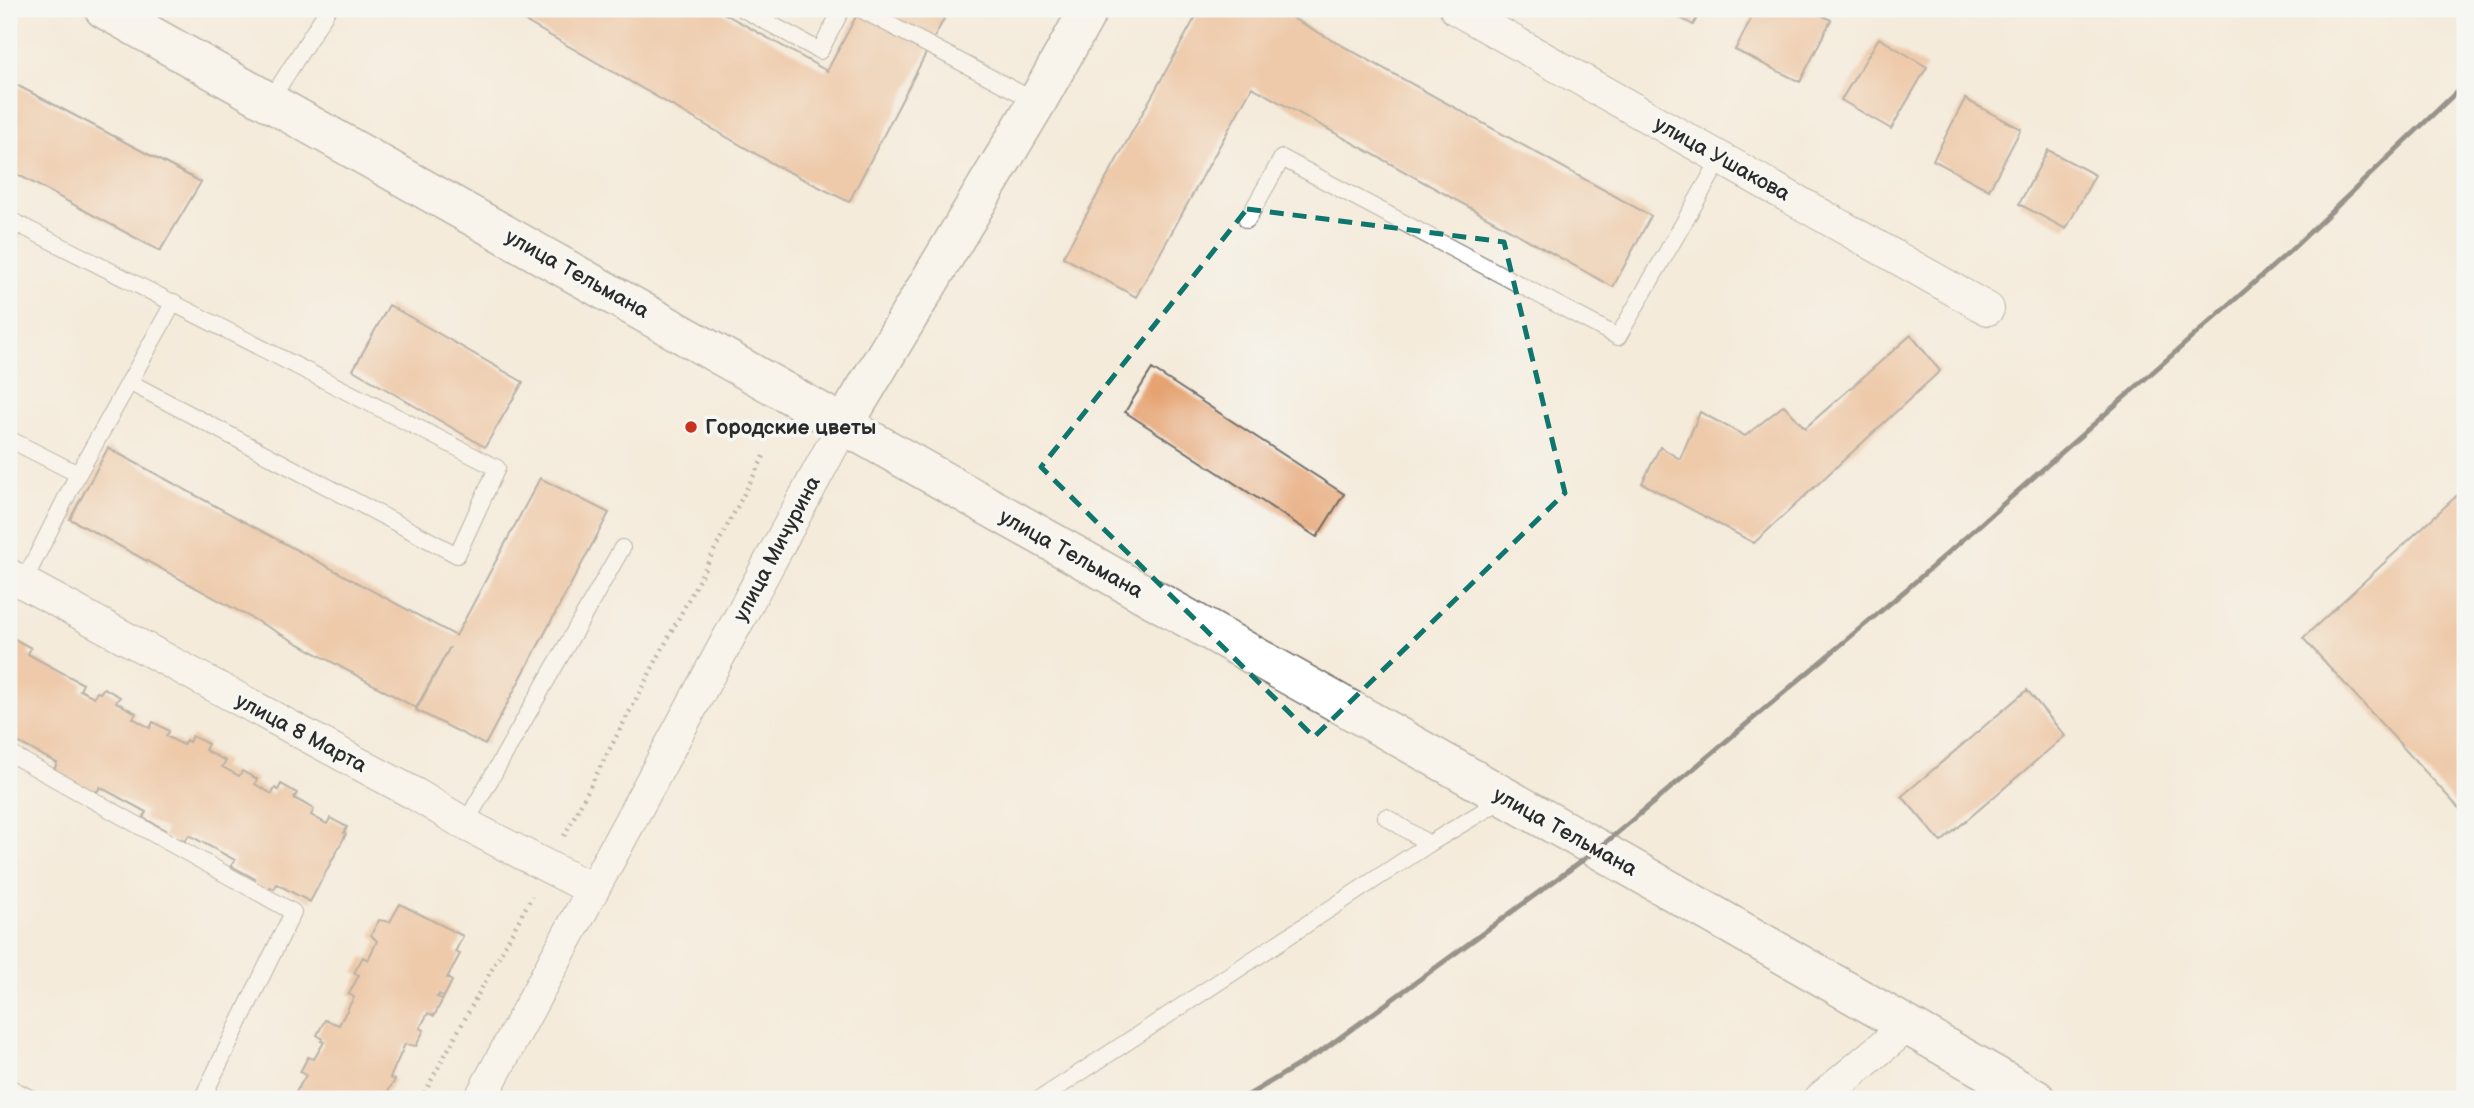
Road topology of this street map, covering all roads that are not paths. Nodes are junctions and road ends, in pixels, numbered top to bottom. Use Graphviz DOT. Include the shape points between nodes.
graph roads {
  1 [pos="104,9"];
  2 [pos="328,9"];
  3 [pos="744,9"];
  4 [pos="842,9"];
  5 [pos="860,9"];
  6 [pos="1089,9"];
  7 [pos="1456,9"];
  8 [pos="269,102"];
  9 [pos="1037,102"];
  10 [pos="1721,158"];
  11 [pos="1247,220"];
  12 [pos="9,236"];
  13 [pos="174,302"];
  14 [pos="1988,309"];
  15 [pos="129,382"];
  16 [pos="843,426"];
  17 [pos="9,439"];
  18 [pos="78,474"];
  19 [pos="622,548"];
  20 [pos="16,579"];
  21 [pos="9,753"];
  22 [pos="1505,798"];
  23 [pos="1386,817"];
  24 [pos="465,824"];
  25 [pos="1429,844"];
  26 [pos="593,890"];
  27 [pos="1906,1027"];
  28 [pos="9,1087"];
  29 [pos="32,1099"];
  30 [pos="202,1099"];
  31 [pos="480,1099"];
  32 [pos="1040,1099"];
  33 [pos="1820,1099"];
  34 [pos="2036,1099"];
  1 -- 8 [label="street, улица Тельмана"];
  2 -- 8 [label="lane"];
  3 -- 4 [label="lane" via="820,51"];
  5 -- 9 [label="lane"];
  6 -- 9 [label="street, улица Мичурина"];
  7 -- 10 [label="street, улица Ушакова"];
  8 -- 16 [label="street, улица Тельмана"];
  9 -- 16 [label="street, улица Мичурина"];
  10 -- 11 [label="lane" via="1618,337 1282,158"];
  10 -- 14 [label="street, улица Ушакова"];
  12 -- 13 [label="lane" via="16,223"];
  13 -- 15 [label="lane"];
  13 -- 15 [label="lane" via="497,468 457,555"];
  15 -- 18 [label="lane"];
  16 -- 22 [label="street, улица Тельмана"];
  16 -- 26 [label="street, улица Мичурина"];
  17 -- 18 [label="lane"];
  18 -- 20 [label="lane"];
  19 -- 24 [label="lane"];
  20 -- 24 [label="street, улица 8 Марта"];
  21 -- 30 [label="lane" via="293,912"];
  22 -- 25 [label="lane"];
  22 -- 27 [label="street, улица Тельмана"];
  23 -- 25 [label="lane"];
  24 -- 26 [label="street, улица 8 Марта"];
  25 -- 32 [label="lane"];
  26 -- 31 [label="street, улица Мичурина"];
  27 -- 33 [label="street"];
  27 -- 34 [label="street, улица Тельмана"];
  28 -- 29 [label="lane"];
}
